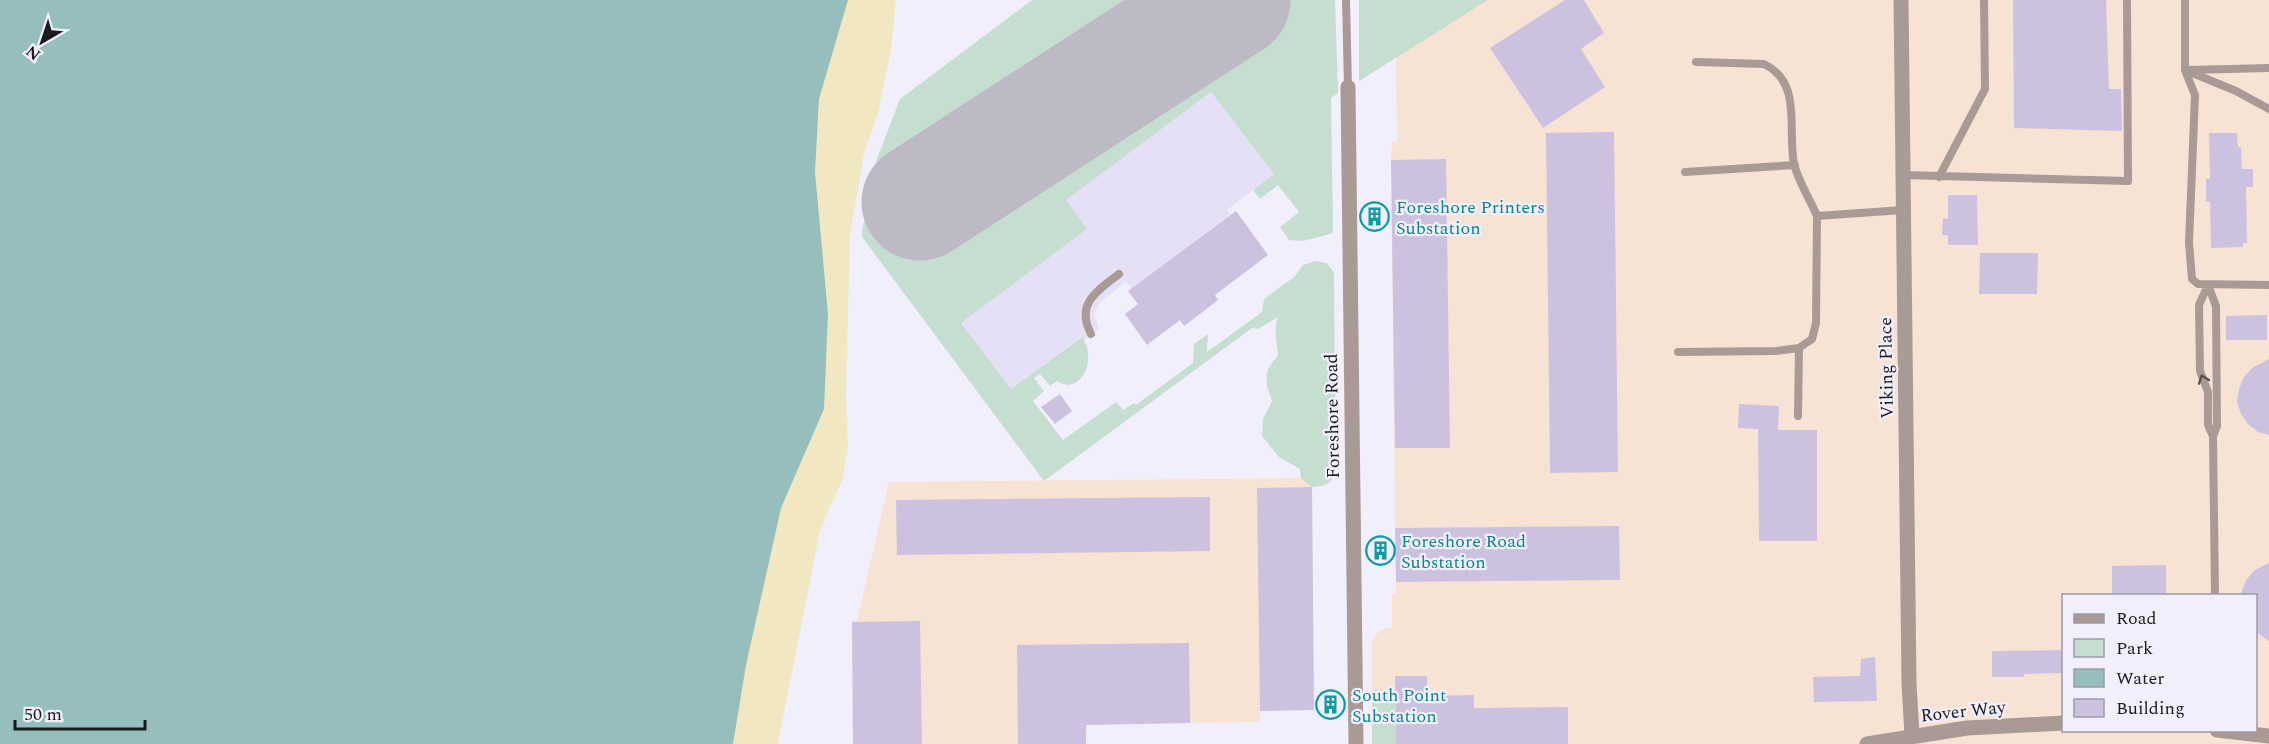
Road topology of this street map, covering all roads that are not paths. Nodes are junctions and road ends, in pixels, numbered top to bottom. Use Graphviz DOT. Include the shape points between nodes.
graph roads {
  1 [pos="1346,0"];
  2 [pos="1901,0"];
  3 [pos="1984,0"];
  4 [pos="2127,0"];
  5 [pos="2185,0"];
  6 [pos="1696,62"];
  7 [pos="2269,68"];
  8 [pos="2185,70"];
  9 [pos="1348,87"];
  10 [pos="2269,108"];
  11 [pos="1794,165"];
  12 [pos="1685,172"];
  13 [pos="1903,175"];
  14 [pos="1939,177"];
  15 [pos="1903,210"];
  16 [pos="1817,216"];
  17 [pos="1119,274"];
  18 [pos="2208,285"];
  19 [pos="2269,285"];
  20 [pos="1091,334"];
  21 [pos="1798,348"];
  22 [pos="1678,352"];
  23 [pos="1798,416"];
  24 [pos="2213,435"];
  25 [pos="2216,594"];
  26 [pos="2062,723"];
  27 [pos="2234,732"];
  28 [pos="1912,735"];
  29 [pos="2269,736"];
  30 [pos="1356,744"];
  31 [pos="1867,744"];
  1 -- 9 [label="lane"];
  2 -- 13 [label="street, Viking Place"];
  3 -- 14 [label="lane" via="1985,89"];
  4 -- 14 [label="lane" via="2128,180"];
  5 -- 8 [label="lane"];
  6 -- 11 [label="lane" via="1764,64 1774,69 1786,83 1790,102"];
  7 -- 8 [label="lane"];
  8 -- 10 [label="lane"];
  8 -- 18 [label="lane" via="2195,95 2189,243 2192,279"];
  9 -- 30 [label="street, Foreshore Road"];
  11 -- 12 [label="lane"];
  11 -- 16 [label="lane"];
  13 -- 14 [label="lane"];
  13 -- 15 [label="street, Viking Place"];
  15 -- 16 [label="lane"];
  15 -- 28 [label="street, Viking Place"];
  16 -- 21 [label="lane" via="1816,323 1812,339"];
  17 -- 20 [label="lane" via="1088,304 1084,315"];
  18 -- 19 [label="lane"];
  18 -- 24 [label="lane" via="2216,306 2217,426"];
  24 -- 18 [label="lane, one-way" via="2208,425 2208,392 2199,371 2199,305"];
  21 -- 22 [label="lane"];
  21 -- 23 [label="lane"];
  24 -- 25 [label="lane"];
  26 -- 28 [label="street, Rover Way"];
  27 -- 29 [label="street"];
  28 -- 31 [label="street, Rover Way"];
}
